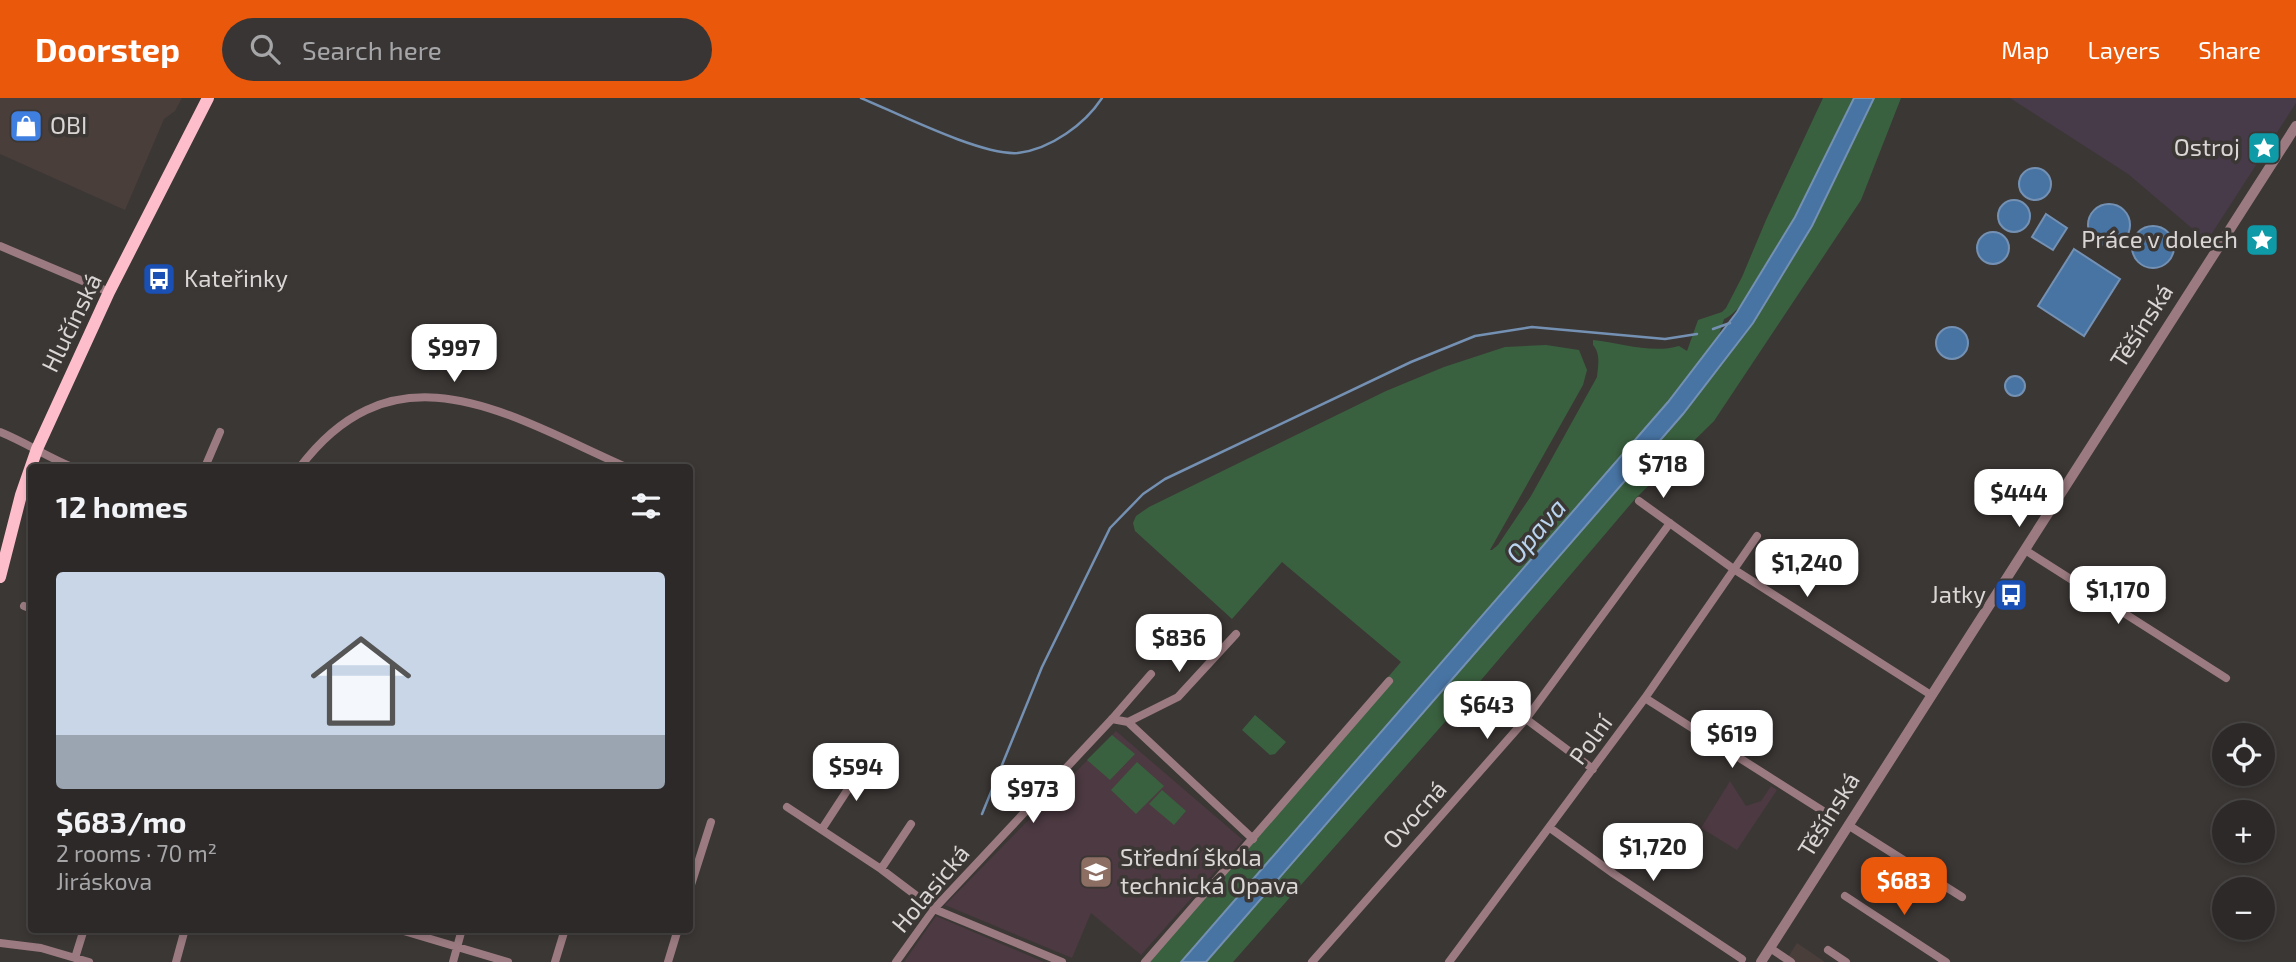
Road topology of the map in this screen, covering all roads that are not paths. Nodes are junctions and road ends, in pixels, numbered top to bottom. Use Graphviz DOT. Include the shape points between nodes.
graph roads {
  1 [pos="208,98"];
  2 [pos="2296,126"];
  3 [pos="0,246"];
  4 [pos="109,292"];
  5 [pos="0,432"];
  6 [pos="220,432"];
  7 [pos="37,449"];
  8 [pos="32,464"];
  9 [pos="64,464"];
  10 [pos="206,464"];
  11 [pos="302,464"];
  12 [pos="619,464"];
  13 [pos="28,475"];
  14 [pos="1639,500"];
  15 [pos="1670,523"];
  16 [pos="1757,536"];
  17 [pos="2025,550"];
  18 [pos="1735,570"];
  19 [pos="0,577"];
  20 [pos="1236,634"];
  21 [pos="1151,674"];
  22 [pos="2227,678"];
  23 [pos="1389,681"];
  24 [pos="1931,695"];
  25 [pos="1645,698"];
  26 [pos="1112,719"];
  27 [pos="1526,719"];
  28 [pos="1128,722"];
  29 [pos="867,760"];
  30 [pos="1593,769"];
  31 [pos="787,807"];
  32 [pos="1834,818"];
  33 [pos="711,822"];
  34 [pos="911,824"];
  35 [pos="1848,825"];
  36 [pos="1550,828"];
  37 [pos="822,829"];
  38 [pos="1253,839"];
  39 [pos="693,865"];
  40 [pos="881,869"];
  41 [pos="1845,896"];
  42 [pos="1962,897"];
  43 [pos="934,909"];
  44 [pos="83,933"];
  45 [pos="184,933"];
  46 [pos="413,933"];
  47 [pos="461,933"];
  48 [pos="564,933"];
  49 [pos="677,933"];
  50 [pos="0,943"];
  51 [pos="457,947"];
  52 [pos="1770,948"];
  53 [pos="1828,950"];
  54 [pos="75,958"];
  55 [pos="1742,959"];
  56 [pos="89,962"];
  57 [pos="176,962"];
  58 [pos="453,962"];
  59 [pos="508,962"];
  60 [pos="555,962"];
  61 [pos="668,962"];
  62 [pos="896,962"];
  63 [pos="1062,962"];
  64 [pos="1144,962"];
  65 [pos="1312,962"];
  66 [pos="1449,962"];
  67 [pos="1761,962"];
  68 [pos="1791,962"];
  69 [pos="1846,962"];
  70 [pos="1946,962"];
  1 -- 4 [label="main road, Hlučínská"];
  2 -- 17 [label="street, Těšínská"];
  3 -- 4 [label="street"];
  4 -- 7 [label="main road, Hlučínská"];
  5 -- 7 [label="street"];
  6 -- 10 [label="street"];
  7 -- 8 [label="main road, Hlučínská"];
  7 -- 9 [label="street"];
  11 -- 12 [label="street" via="330,434 362,412 383,403 427,396 496,410"];
  13 -- 19 [label="main road, Hlučínská"];
  14 -- 15 [label="street"];
  15 -- 18 [label="street"];
  15 -- 27 [label="street, Ovocná"];
  16 -- 18 [label="street, Polní"];
  17 -- 22 [label="street"];
  17 -- 24 [label="street, Těšínská"];
  18 -- 24 [label="street"];
  18 -- 25 [label="street, Polní"];
  20 -- 28 [label="street" via="1178,697"];
  21 -- 26 [label="street, Holasická"];
  23 -- 38 [label="street"];
  24 -- 35 [label="street, Těšínská"];
  25 -- 30 [label="street, Polní"];
  25 -- 32 [label="street"];
  26 -- 28 [label="street"];
  26 -- 43 [label="street, Holasická"];
  27 -- 30 [label="street"];
  27 -- 65 [label="street, Ovocná"];
  28 -- 38 [label="street"];
  29 -- 37 [label="street"];
  30 -- 36 [label="street, Polní"];
  31 -- 37 [label="street"];
  33 -- 39 [label="street"];
  34 -- 40 [label="street"];
  35 -- 42 [label="street"];
  35 -- 52 [label="street, Těšínská"];
  36 -- 55 [label="street"];
  36 -- 66 [label="street, Polní"];
  37 -- 40 [label="street"];
  38 -- 64 [label="street"];
  40 -- 43 [label="street"];
  41 -- 70 [label="street"];
  43 -- 62 [label="street, Holasická"];
  43 -- 63 [label="street"];
  44 -- 54 [label="street"];
  45 -- 57 [label="street"];
  46 -- 51 [label="street"];
  47 -- 51 [label="street"];
  48 -- 60 [label="street"];
  49 -- 61 [label="street"];
  50 -- 54 [label="street"];
  51 -- 58 [label="street"];
  51 -- 59 [label="street"];
  52 -- 67 [label="street, Těšínská"];
  52 -- 68 [label="street"];
  53 -- 69 [label="street"];
  54 -- 56 [label="street"];
}
